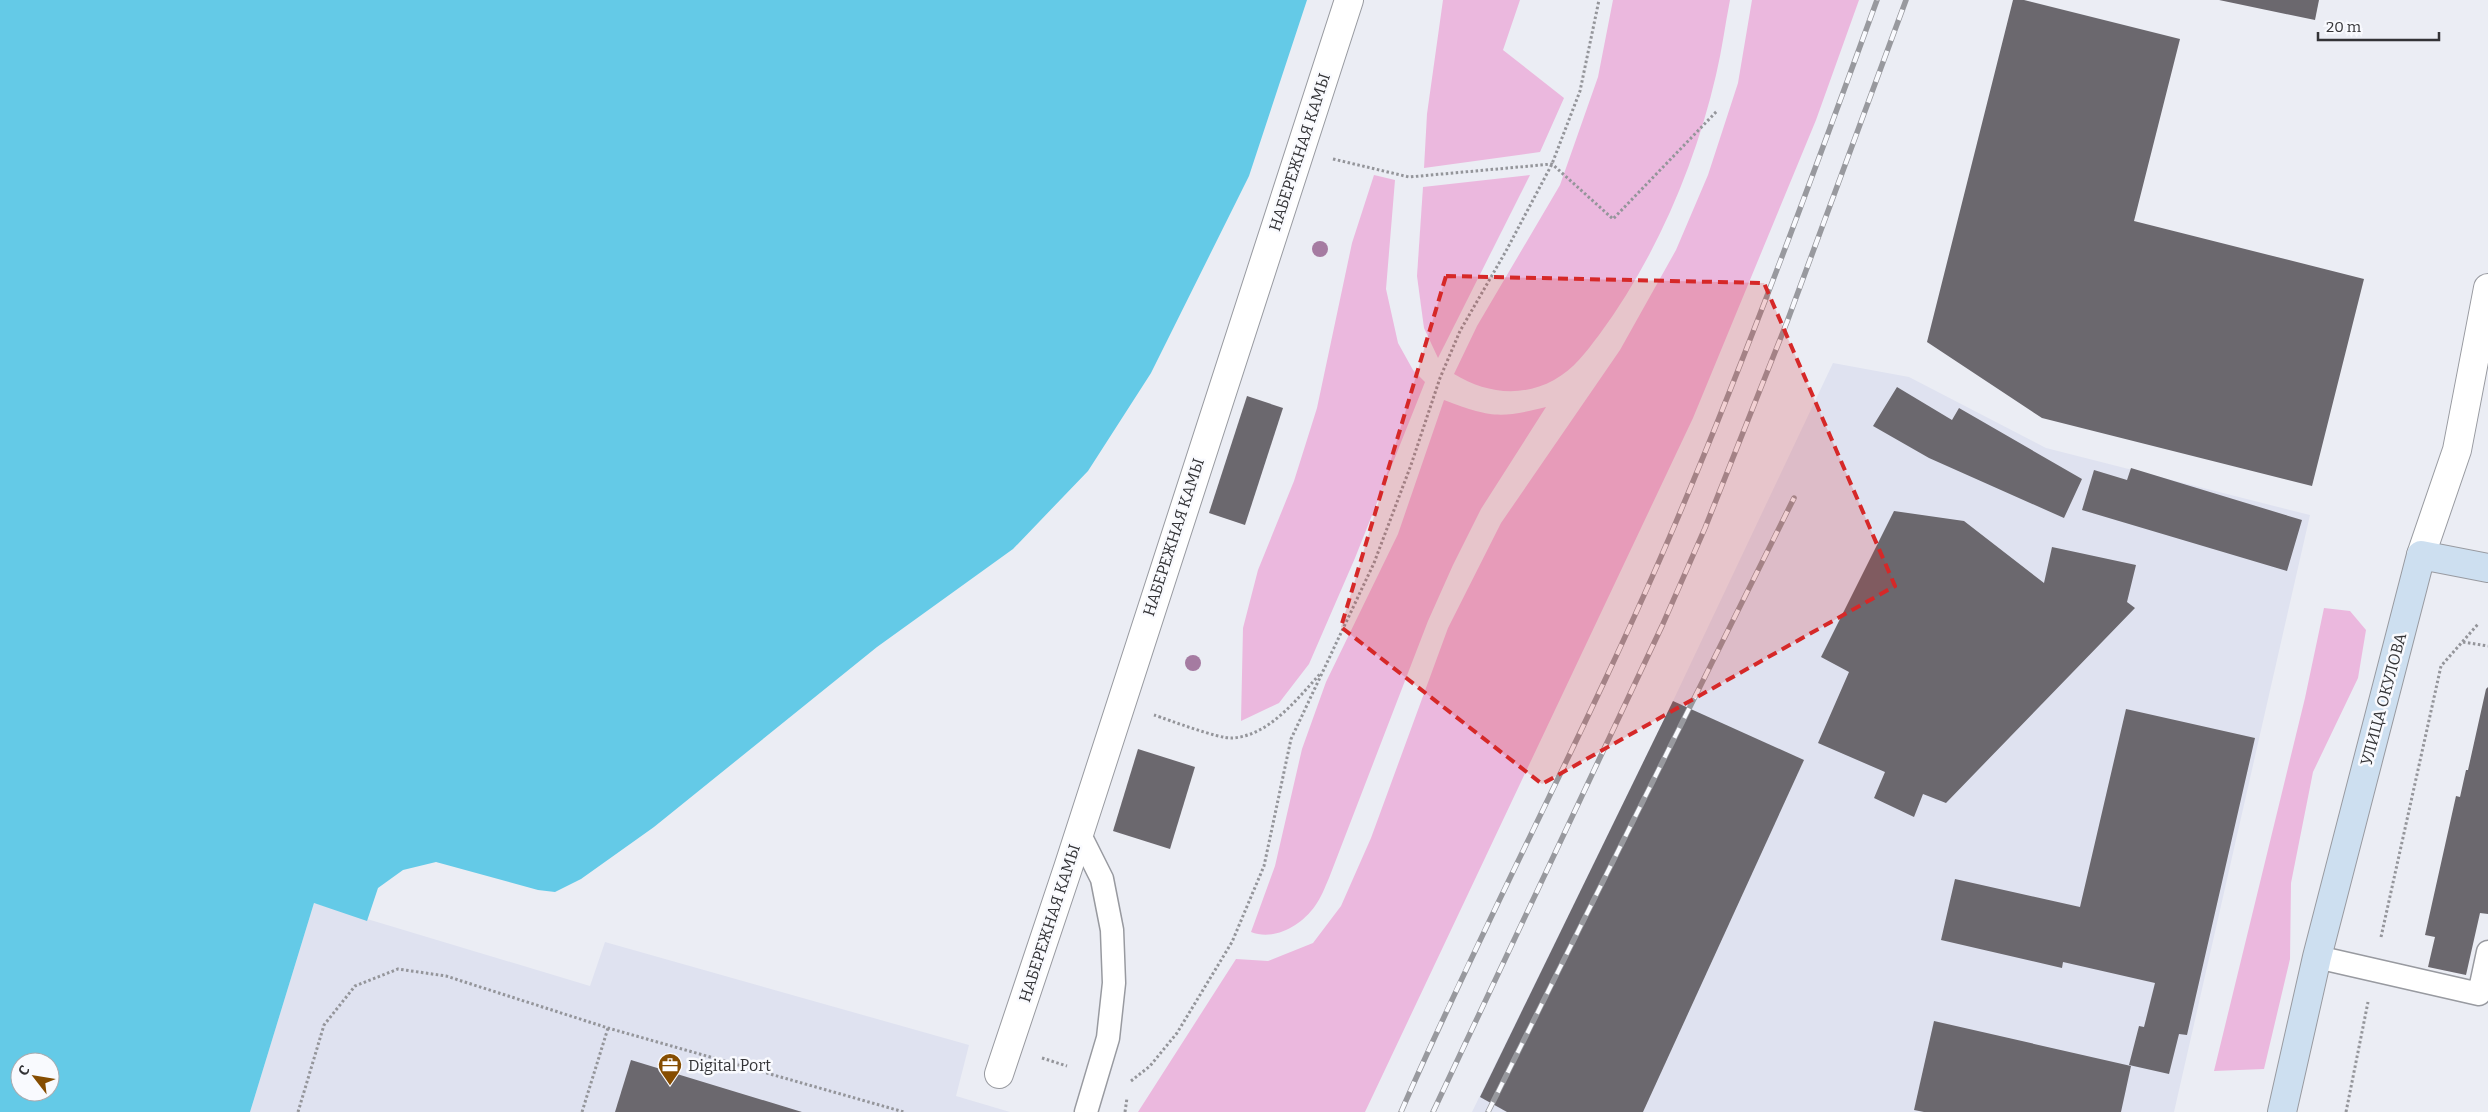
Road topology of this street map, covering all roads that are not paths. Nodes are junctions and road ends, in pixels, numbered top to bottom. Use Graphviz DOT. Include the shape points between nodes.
graph roads {
  1 [pos="1349,0"];
  2 [pos="2488,288"];
  3 [pos="2421,555"];
  4 [pos="2488,568"];
  5 [pos="1079,833"];
  6 [pos="2488,952"];
  7 [pos="2316,957"];
  8 [pos="2484,995"];
  9 [pos="999,1074"];
  10 [pos="1086,1112"];
  11 [pos="2282,1112"];
  1 -- 5 [label="street, НАБЕРЕЖНАЯ КАМЫ"];
  2 -- 3 [label="street, УЛИЦА ОКУЛОВА" via="2457,450"];
  3 -- 4 [label="main road"];
  3 -- 7 [label="main road, УЛИЦА ОКУЛОВА"];
  5 -- 9 [label="street, НАБЕРЕЖНАЯ КАМЫ"];
  5 -- 10 [label="lane" via="1102,879 1112,930 1113,992 1108,1038"];
  6 -- 8 [label="lane"];
  7 -- 8 [label="lane" via="2374,970 2454,980"];
  7 -- 11 [label="main road, УЛИЦА ОКУЛОВА"];
}
